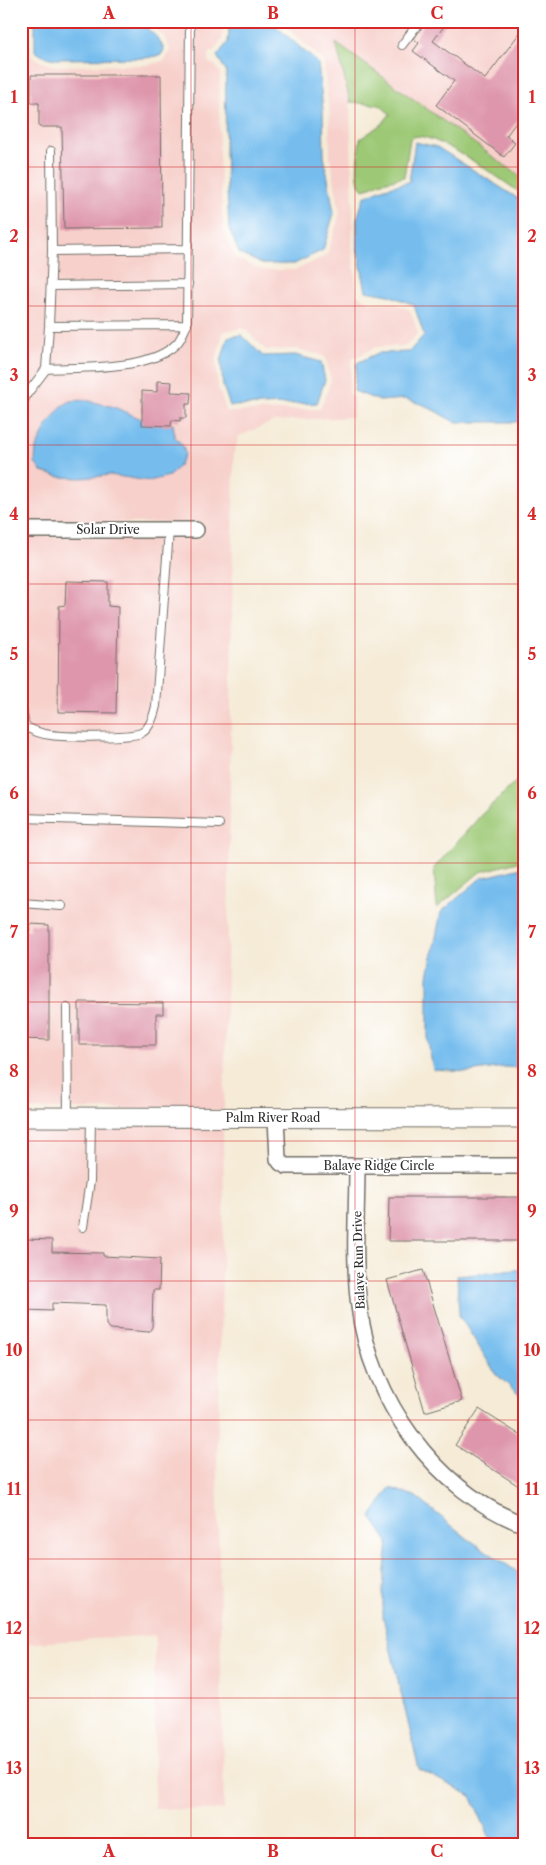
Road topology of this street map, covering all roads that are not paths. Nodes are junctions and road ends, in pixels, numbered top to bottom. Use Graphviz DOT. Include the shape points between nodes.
graph roads {
  1 [pos="190,21"];
  2 [pos="420,21"];
  3 [pos="402,45"];
  4 [pos="51,151"];
  5 [pos="188,249"];
  6 [pos="52,251"];
  7 [pos="188,284"];
  8 [pos="50,286"];
  9 [pos="187,325"];
  10 [pos="49,326"];
  11 [pos="46,369"];
  12 [pos="21,406"];
  13 [pos="21,530"];
  14 [pos="169,530"];
  15 [pos="196,530"];
  16 [pos="21,703"];
  17 [pos="21,818"];
  18 [pos="219,824"];
  19 [pos="21,903"];
  20 [pos="62,906"];
  21 [pos="67,1008"];
  22 [pos="21,1117"];
  23 [pos="68,1117"];
  24 [pos="92,1117"];
  25 [pos="276,1118"];
  26 [pos="525,1118"];
  27 [pos="357,1166"];
  28 [pos="525,1166"];
  29 [pos="84,1227"];
  30 [pos="525,1524"];
  1 -- 5 [label="lane"];
  2 -- 3 [label="lane"];
  4 -- 6 [label="lane"];
  5 -- 6 [label="lane"];
  5 -- 7 [label="lane"];
  6 -- 8 [label="lane"];
  7 -- 8 [label="lane"];
  7 -- 9 [label="lane"];
  8 -- 10 [label="lane"];
  9 -- 10 [label="lane"];
  9 -- 11 [label="lane" via="179,341 152,359 131,364"];
  10 -- 11 [label="lane"];
  11 -- 12 [label="lane"];
  13 -- 14 [label="street, Solar Drive"];
  14 -- 15 [label="street, Solar Drive"];
  14 -- 16 [label="lane" via="156,706 149,726 141,733 113,736 50,735 25,726"];
  17 -- 18 [label="lane"];
  19 -- 20 [label="lane"];
  21 -- 23 [label="lane"];
  22 -- 23 [label="street, Palm River Road"];
  23 -- 24 [label="street, Palm River Road"];
  24 -- 25 [label="street, Palm River Road"];
  24 -- 29 [label="lane" via="90,1181"];
  25 -- 26 [label="street, Palm River Road"];
  25 -- 27 [label="street, Balaye Ridge Circle" via="278,1154 286,1166"];
  27 -- 28 [label="street, Balaye Ridge Circle"];
  27 -- 30 [label="street, Balaye Run Drive" via="359,1306 365,1343 387,1399 406,1430 449,1477 495,1510"];
}
